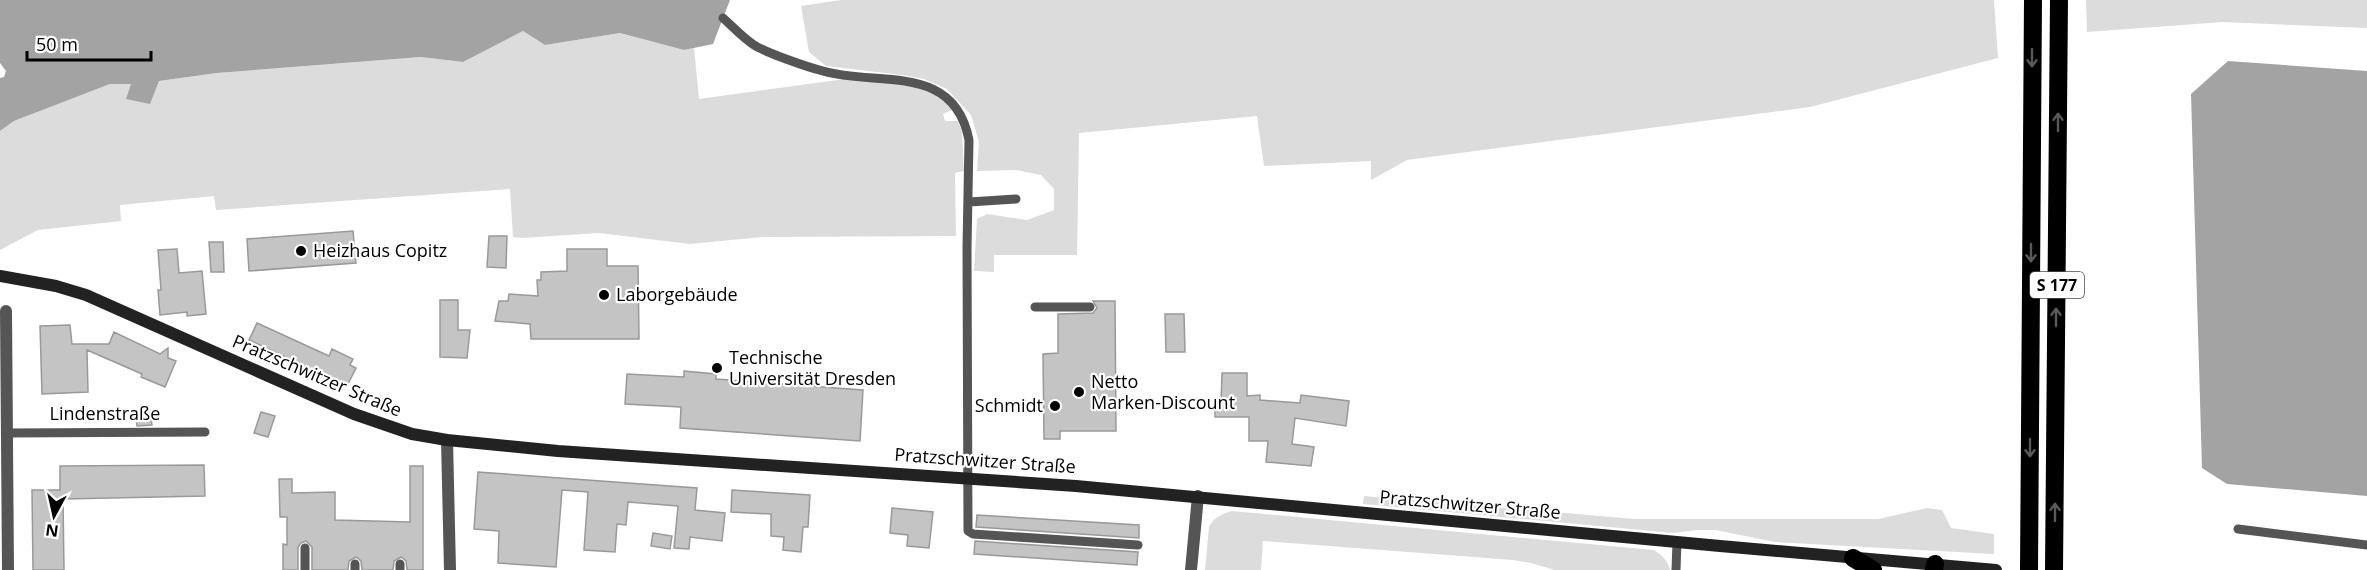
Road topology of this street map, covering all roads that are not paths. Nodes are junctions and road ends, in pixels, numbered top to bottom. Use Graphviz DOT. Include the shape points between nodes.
graph roads {
  1 [pos="2033,0"];
  2 [pos="2059,0"];
  3 [pos="723,18"];
  4 [pos="1016,199"];
  5 [pos="969,202"];
  6 [pos="0,276"];
  7 [pos="1035,307"];
  8 [pos="1090,307"];
  9 [pos="6,311"];
  10 [pos="205,432"];
  11 [pos="6,433"];
  12 [pos="447,441"];
  13 [pos="969,477"];
  14 [pos="1198,496"];
  15 [pos="2238,529"];
  16 [pos="1677,542"];
  17 [pos="1138,544"];
  18 [pos="2367,545"];
  19 [pos="305,548"];
  20 [pos="1853,558"];
  21 [pos="1934,567"];
  22 [pos="8,570"];
  23 [pos="305,570"];
  24 [pos="450,570"];
  25 [pos="1191,570"];
  26 [pos="1676,570"];
  27 [pos="1873,570"];
  28 [pos="1996,570"];
  29 [pos="2029,570"];
  30 [pos="2054,570"];
  1 -- 29 [label="highway, S 177, one-way"];
  30 -- 2 [label="highway, S 177, one-way"];
  3 -- 5 [label="lane" via="755,45 824,72 909,81 948,96 968,131"];
  4 -- 5 [label="lane"];
  5 -- 13 [label="lane"];
  6 -- 12 [label="street, Pratzschwitzer Straße" via="86,295 354,414 412,434"];
  7 -- 8 [label="lane"];
  9 -- 11 [label="street"];
  10 -- 11 [label="lane, Lindenstraße"];
  11 -- 22 [label="street"];
  12 -- 13 [label="street, Pratzschwitzer Straße"];
  12 -- 24 [label="street"];
  13 -- 14 [label="street, Pratzschwitzer Straße"];
  13 -- 17 [label="lane" via="967,525 973,534"];
  14 -- 16 [label="street, Pratzschwitzer Straße"];
  14 -- 25 [label="street"];
  15 -- 18 [label="lane"];
  16 -- 20 [label="street, Pratzschwitzer Straße"];
  16 -- 26 [label="lane"];
  19 -- 23 [label="lane"];
  20 -- 21 [label="street, Pratzschwitzer Straße"];
  20 -- 27 [label="highway"];
  21 -- 28 [label="street, Pratzschwitzer Straße"];
}
